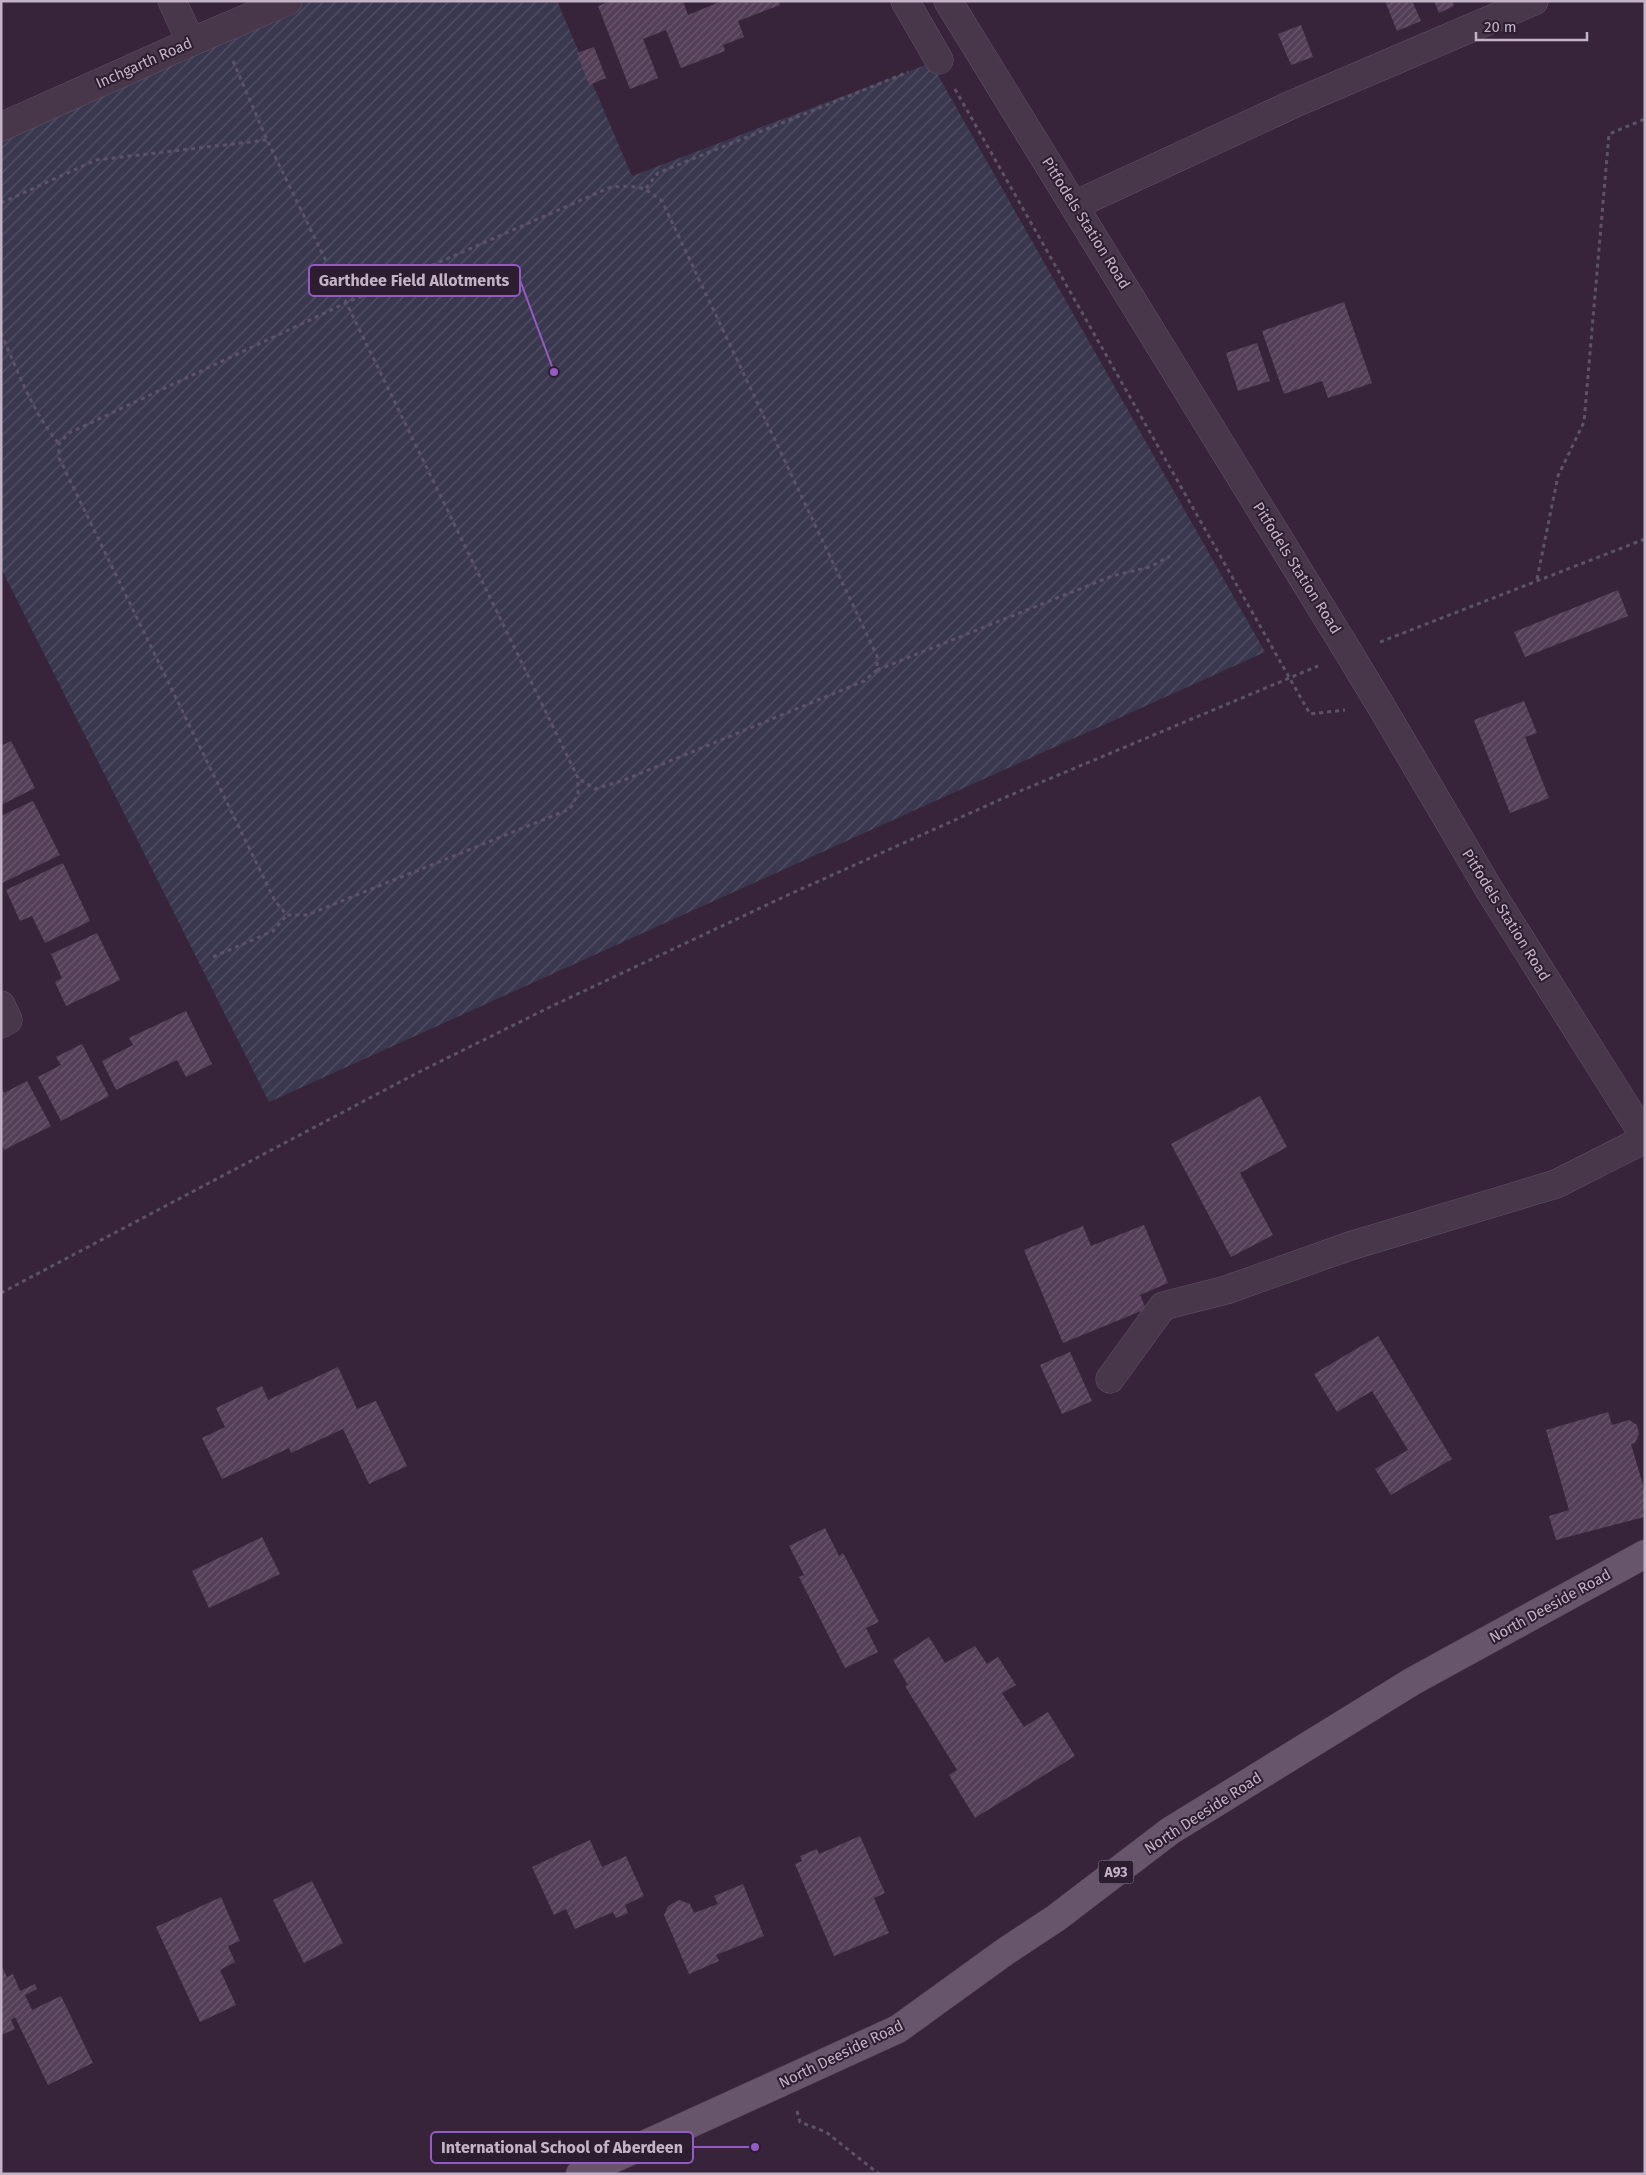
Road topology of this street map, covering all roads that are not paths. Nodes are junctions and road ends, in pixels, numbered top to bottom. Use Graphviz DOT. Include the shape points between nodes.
graph roads {
  1 [pos="172,1"];
  2 [pos="288,1"];
  3 [pos="905,1"];
  4 [pos="948,1"];
  5 [pos="1534,1"];
  6 [pos="191,42"];
  7 [pos="939,60"];
  8 [pos="1,127"];
  9 [pos="1075,205"];
  10 [pos="1,1005"];
  11 [pos="1,1024"];
  12 [pos="1645,1138"];
  13 [pos="1110,1379"];
  14 [pos="1645,1554"];
  15 [pos="580,2174"];
  1 -- 6 [label="street"];
  2 -- 6 [label="street, Inchgarth Road"];
  3 -- 7 [label="street"];
  4 -- 9 [label="street, Pitfodels Station Road"];
  5 -- 9 [label="street" via="1293,104"];
  6 -- 8 [label="street, Inchgarth Road"];
  9 -- 12 [label="street, Pitfodels Station Road, bridge" via="1490,891"];
  10 -- 11 [label="street" via="8,1020"];
  12 -- 13 [label="street" via="1556,1184 1350,1246 1226,1290 1163,1306"];
  14 -- 15 [label="main road, North Deeside Road / A93" via="1413,1682 1170,1832 1056,1918 898,2029"];
}
